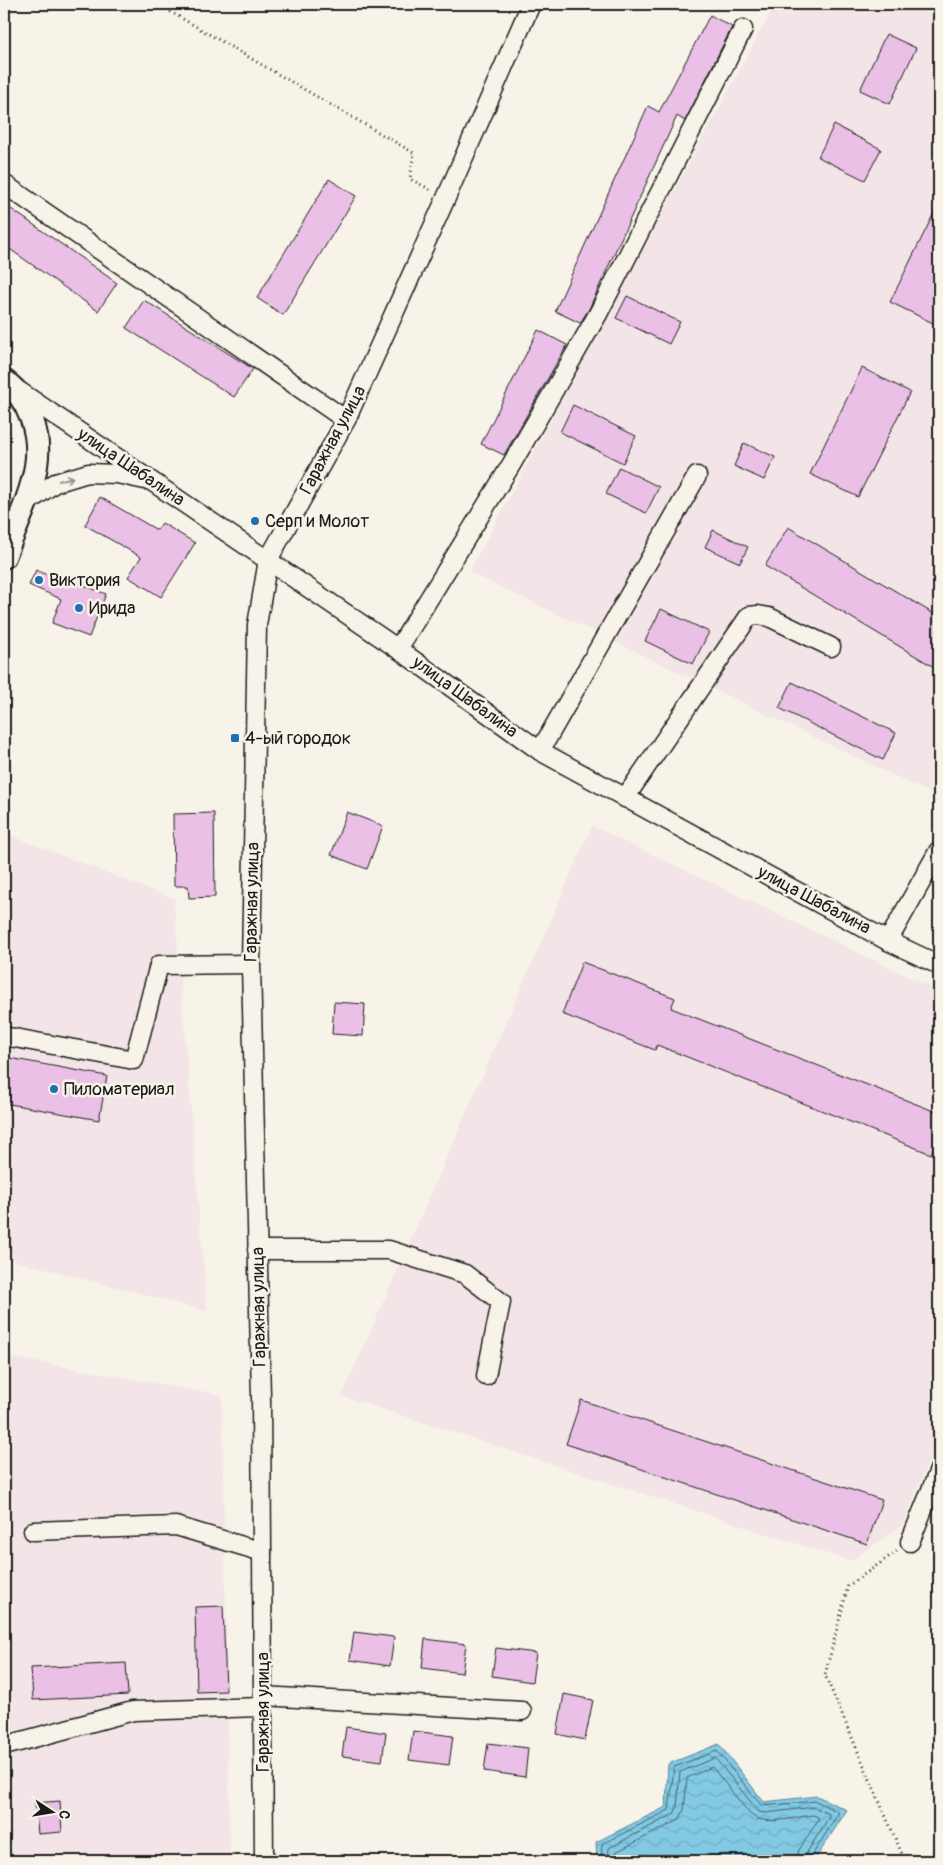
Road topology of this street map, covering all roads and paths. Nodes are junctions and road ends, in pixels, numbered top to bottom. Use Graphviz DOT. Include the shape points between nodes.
graph roads {
  1 [pos="156,4"];
  2 [pos="531,4"];
  3 [pos="743,29"];
  4 [pos="4,184"];
  5 [pos="446,198"];
  6 [pos="9,384"];
  7 [pos="346,420"];
  8 [pos="698,476"];
  9 [pos="153,481"];
  10 [pos="25,504"];
  11 [pos="4,557"];
  12 [pos="268,560"];
  13 [pos="831,647"];
  14 [pos="398,649"];
  15 [pos="540,751"];
  16 [pos="625,798"];
  17 [pos="939,850"];
  18 [pos="888,940"];
  19 [pos="251,964"];
  20 [pos="939,965"];
  21 [pos="4,1036"];
  22 [pos="257,1250"];
  23 [pos="486,1376"];
  24 [pos="939,1470"];
  25 [pos="33,1531"];
  26 [pos="910,1542"];
  27 [pos="262,1552"];
  28 [pos="263,1702"];
  29 [pos="522,1711"];
  30 [pos="4,1746"];
  31 [pos="264,1861"];
  32 [pos="905,1861"];
  1 -- 5 [label="path" via="414,154 410,178"];
  2 -- 5 [label="street, Гаражная улица"];
  3 -- 14 [label="street" via="598,314 511,465"];
  4 -- 7 [label="street"];
  5 -- 7 [label="street, Гаражная улица"];
  6 -- 9 [label="street, улица Шабалина"];
  6 -- 10 [label="main road" via="29,411 36,436 36,466"];
  7 -- 12 [label="street, Гаражная улица"];
  8 -- 15 [label="street"];
  10 -- 9 [label="street, one-way" via="55,483 88,473 117,474"];
  9 -- 12 [label="street, улица Шабалина"];
  10 -- 11 [label="main road"];
  12 -- 14 [label="street, улица Шабалина"];
  12 -- 19 [label="street, Гаражная улица" via="257,625"];
  13 -- 16 [label="street" via="769,617 749,616"];
  14 -- 15 [label="street, улица Шабалина"];
  15 -- 16 [label="street, улица Шабалина"];
  16 -- 18 [label="street, улица Шабалина"];
  17 -- 18 [label="street"];
  18 -- 20 [label="street, улица Шабалина"];
  19 -- 21 [label="street" via="159,965 134,1060"];
  19 -- 22 [label="street, Гаражная улица"];
  22 -- 23 [label="street" via="389,1250 465,1274 501,1302"];
  22 -- 27 [label="street, Гаражная улица"];
  24 -- 26 [label="street"];
  25 -- 27 [label="street" via="176,1526"];
  26 -- 32 [label="path" via="848,1586 825,1675"];
  27 -- 28 [label="street, Гаражная улица"];
  28 -- 29 [label="street"];
  28 -- 30 [label="street" via="133,1711"];
  28 -- 31 [label="street, Гаражная улица"];
}
